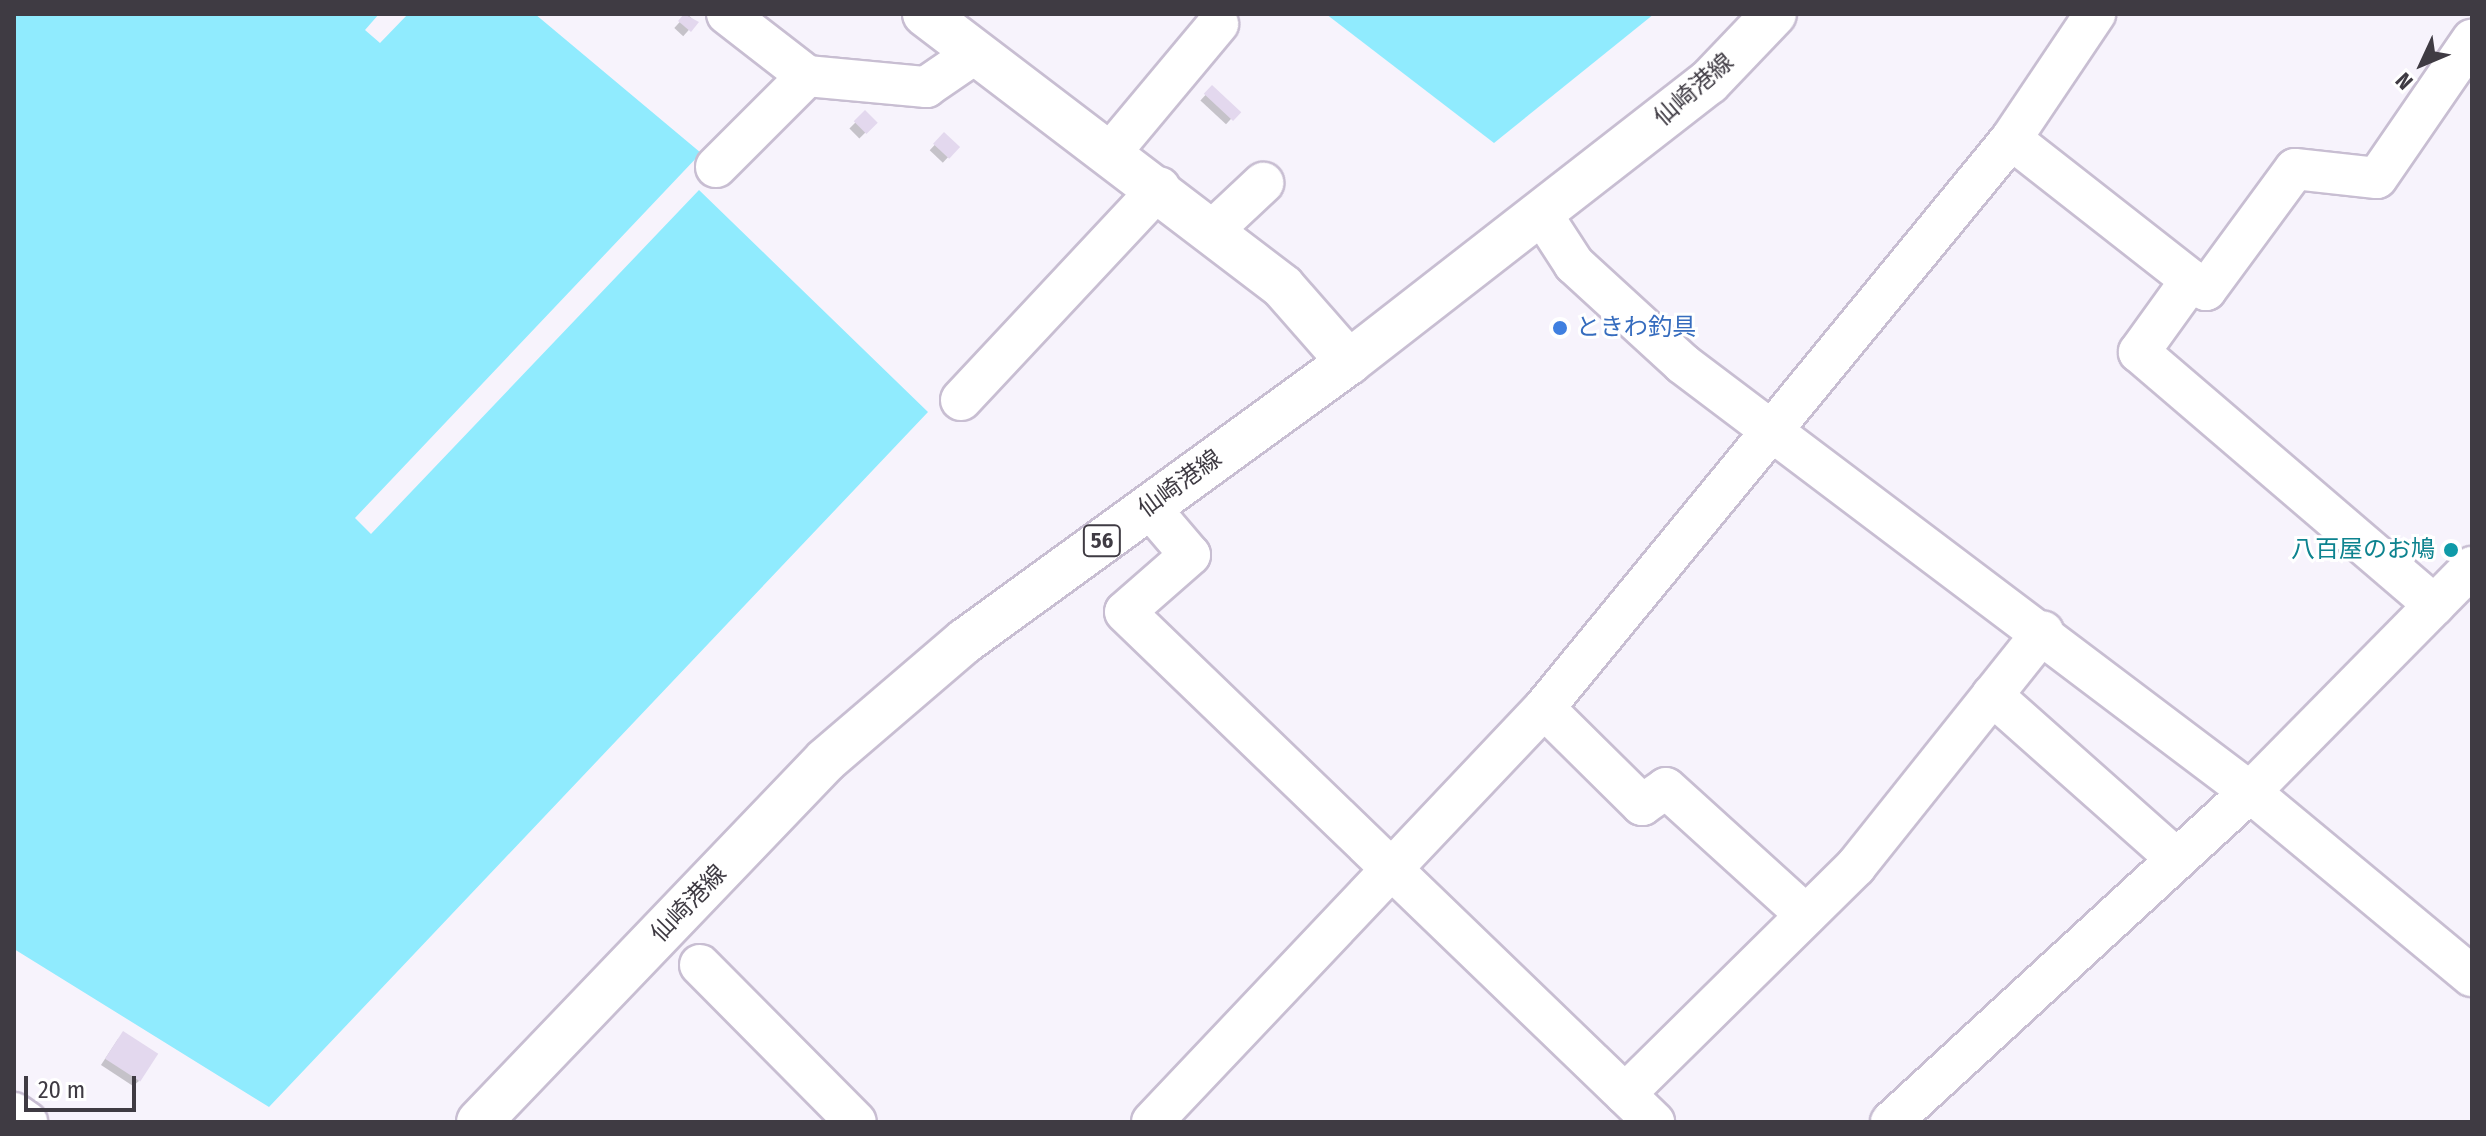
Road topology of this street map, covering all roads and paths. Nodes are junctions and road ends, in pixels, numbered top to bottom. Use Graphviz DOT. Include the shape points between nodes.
graph roads {
  1 [pos="727,14"];
  2 [pos="925,14"];
  3 [pos="1774,14"];
  4 [pos="2095,14"];
  5 [pos="1218,24"];
  6 [pos="2472,40"];
  7 [pos="974,54"];
  8 [pos="807,76"];
  9 [pos="2011,139"];
  10 [pos="1111,152"];
  11 [pos="716,167"];
  12 [pos="1263,183"];
  13 [pos="1160,187"];
  14 [pos="1541,213"];
  15 [pos="1213,230"];
  16 [pos="2191,280"];
  17 [pos="1349,362"];
  18 [pos="961,400"];
  19 [pos="1777,430"];
  20 [pos="1149,507"];
  21 [pos="2472,567"];
  22 [pos="2434,605"];
  23 [pos="2043,632"];
  24 [pos="1992,695"];
  25 [pos="1544,708"];
  26 [pos="2250,792"];
  27 [pos="2177,859"];
  28 [pos="1394,868"];
  29 [pos="1806,915"];
  30 [pos="700,965"];
  31 [pos="2472,976"];
  32 [pos="1625,1094"];
  33 [pos="14,1113"];
  34 [pos="499,1115"];
  35 [pos="27,1122"];
  36 [pos="856,1122"];
  37 [pos="1152,1122"];
  38 [pos="1654,1122"];
  39 [pos="1891,1122"];
  1 -- 8 [label="street"];
  2 -- 7 [label="main road"];
  3 -- 14 [label="main road, 仙崎港線 / 56" via="1709,82"];
  4 -- 9 [label="street"];
  5 -- 10 [label="street"];
  6 -- 16 [label="street" via="2377,178 2295,169 2206,290"];
  7 -- 8 [label="street" via="926,87"];
  7 -- 10 [label="main road"];
  8 -- 11 [label="street"];
  9 -- 16 [label="street"];
  9 -- 19 [label="street"];
  10 -- 13 [label="main road"];
  12 -- 15 [label="street"];
  13 -- 15 [label="main road"];
  13 -- 18 [label="street"];
  14 -- 17 [label="main road, 仙崎港線 / 56"];
  14 -- 19 [label="street" via="1574,264 1683,364"];
  15 -- 17 [label="main road" via="1312,313"];
  16 -- 22 [label="street" via="2139,352"];
  17 -- 20 [label="main road, 仙崎港線 / 56"];
  19 -- 23 [label="street"];
  19 -- 25 [label="street"];
  20 -- 28 [label="street" via="1190,555 1125,612"];
  20 -- 34 [label="main road, 仙崎港線 / 56" via="965,641 826,760"];
  21 -- 22 [label="street"];
  22 -- 26 [label="street"];
  23 -- 24 [label="street"];
  23 -- 26 [label="street"];
  24 -- 27 [label="street"];
  24 -- 29 [label="street" via="1856,866"];
  25 -- 28 [label="street"];
  25 -- 29 [label="street" via="1642,805 1666,788"];
  26 -- 27 [label="street"];
  26 -- 31 [label="street"];
  27 -- 39 [label="street"];
  28 -- 32 [label="street"];
  28 -- 37 [label="street"];
  29 -- 32 [label="street"];
  30 -- 36 [label="street"];
  32 -- 38 [label="street"];
  33 -- 35 [label="street"];
}
